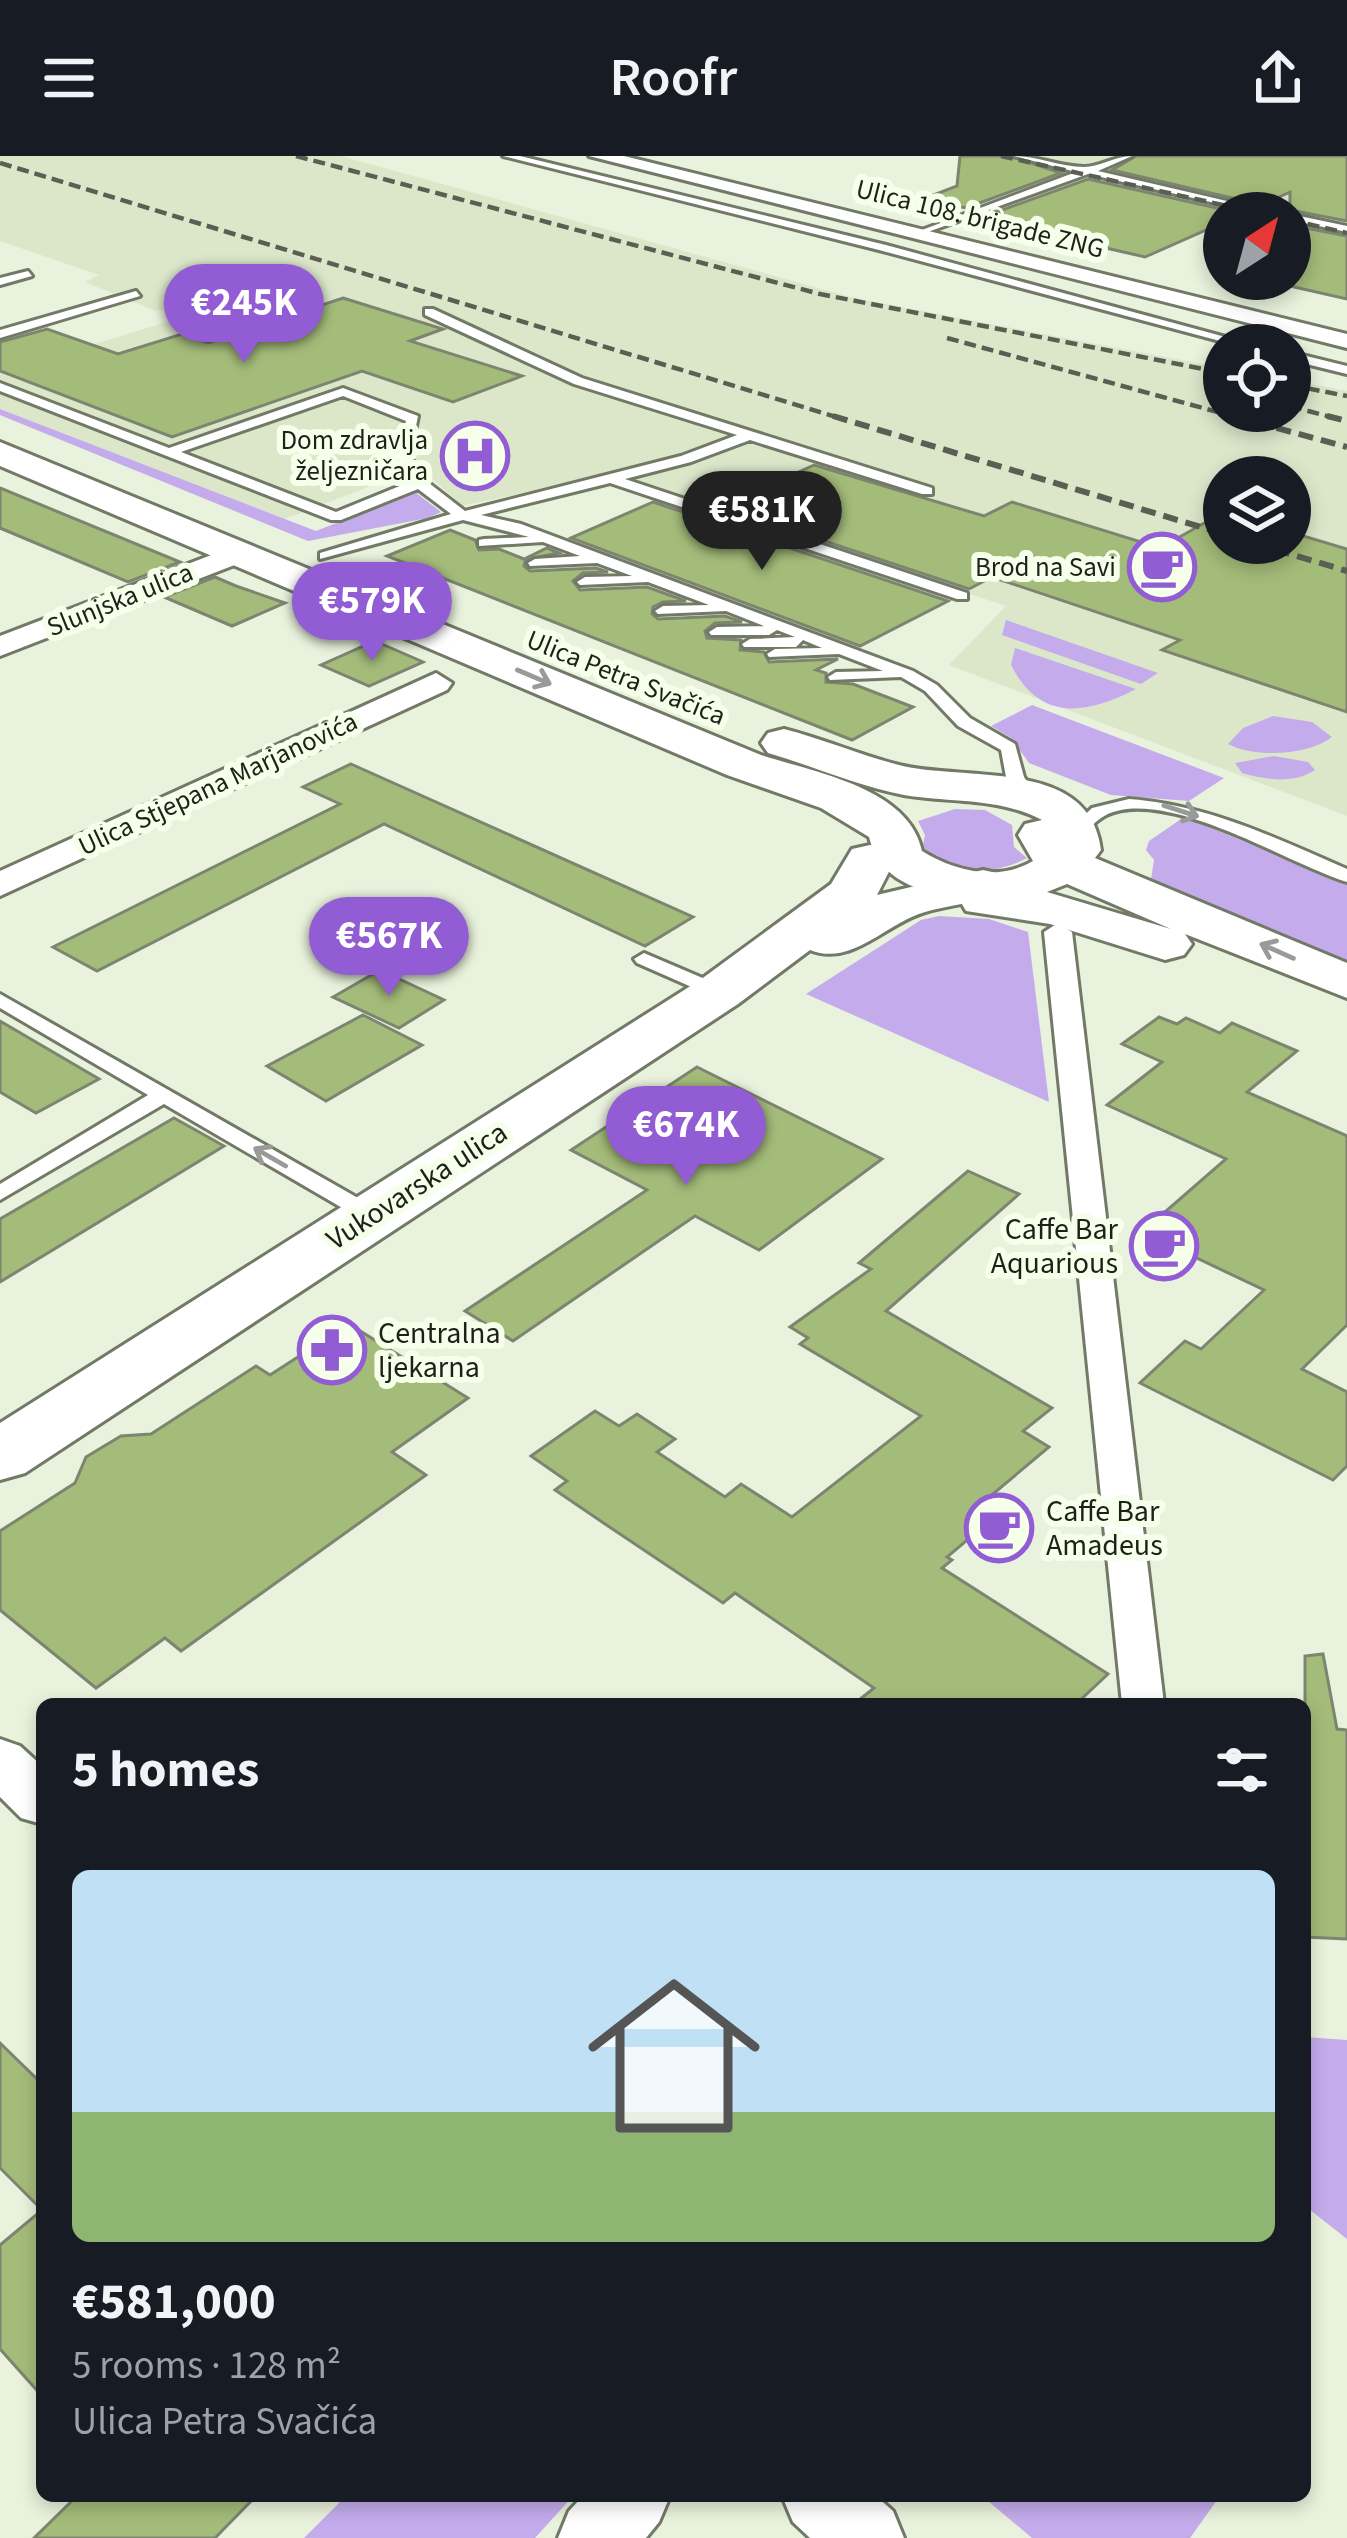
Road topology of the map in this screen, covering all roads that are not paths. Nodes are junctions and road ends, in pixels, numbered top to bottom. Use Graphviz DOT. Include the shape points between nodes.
graph roads {
  1 [pos="508,156"];
  2 [pos="599,156"];
  3 [pos="1019,156"];
  4 [pos="1127,156"];
  5 [pos="645,167"];
  6 [pos="1086,171"];
  7 [pos="607,179"];
  8 [pos="1203,197"];
  9 [pos="1311,222"];
  10 [pos="1347,230"];
  11 [pos="918,235"];
  12 [pos="28,274"];
  13 [pos="0,282"];
  14 [pos="136,294"];
  15 [pos="429,312"];
  16 [pos="1203,333"];
  17 [pos="0,334"];
  18 [pos="1347,341"];
  19 [pos="1347,357"];
  20 [pos="1311,361"];
  21 [pos="1329,366"];
  22 [pos="1347,370"];
  23 [pos="0,387"];
  24 [pos="0,424"];
  25 [pos="748,436"];
  26 [pos="170,452"];
  27 [pos="0,453"];
  28 [pos="611,479"];
  29 [pos="420,483"];
  30 [pos="927,491"];
  31 [pos="461,515"];
  32 [pos="551,541"];
  33 [pos="484,543"];
  34 [pos="573,549"];
  35 [pos="506,552"];
  36 [pos="240,553"];
  37 [pos="325,556"];
  38 [pos="602,560"];
  39 [pos="535,562"];
  40 [pos="626,569"];
  41 [pos="560,572"];
  42 [pos="652,579"];
  43 [pos="585,582"];
  44 [pos="675,588"];
  45 [pos="608,590"];
  46 [pos="962,596"];
  47 [pos="706,599"];
  48 [pos="730,609"];
  49 [pos="760,620"];
  50 [pos="692,622"];
  51 [pos="785,629"];
  52 [pos="717,632"];
  53 [pos="818,641"];
  54 [pos="750,644"];
  55 [pos="0,647"];
  56 [pos="846,651"];
  57 [pos="776,654"];
  58 [pos="880,664"];
  59 [pos="809,667"];
  60 [pos="908,674"];
  61 [pos="836,677"];
  62 [pos="436,683"];
  63 [pos="931,688"];
  64 [pos="866,689"];
  65 [pos="764,754"];
  66 [pos="1028,796"];
  67 [pos="938,798"];
  68 [pos="872,838"];
  69 [pos="1073,848"];
  70 [pos="1347,876"];
  71 [pos="0,885"];
  72 [pos="997,885"];
  73 [pos="928,894"];
  74 [pos="1058,932"];
  75 [pos="1186,932"];
  76 [pos="644,959"];
  77 [pos="1347,982"];
  78 [pos="719,992"];
  79 [pos="0,1000"];
  80 [pos="1347,1026"];
  81 [pos="163,1095"];
  82 [pos="0,1193"];
  83 [pos="371,1215"];
  84 [pos="116,1379"];
  85 [pos="0,1439"];
  86 [pos="0,1456"];
  87 [pos="1142,1698"];
  88 [pos="0,1762"];
  89 [pos="36,1795"];
  90 [pos="628,2502"];
  91 [pos="826,2502"];
  92 [pos="596,2538"];
  93 [pos="866,2538"];
  1 -- 7 [label="lane"];
  2 -- 5 [label="street, Ulica 108. brigade ZNG"];
  3 -- 6 [label="lane"];
  4 -- 6 [label="lane"];
  5 -- 7 [label="lane"];
  5 -- 11 [label="street, Ulica 108. brigade ZNG"];
  6 -- 8 [label="lane"];
  6 -- 11 [label="lane"];
  7 -- 16 [label="lane"];
  9 -- 10 [label="lane"];
  11 -- 18 [label="street, Ulica 108. brigade ZNG"];
  12 -- 13 [label="lane"];
  14 -- 17 [label="lane"];
  15 -- 25 [label="lane" via="578,381"];
  19 -- 21 [label="lane"];
  20 -- 21 [label="lane"];
  21 -- 22 [label="lane"];
  23 -- 26 [label="lane"];
  24 -- 37 [label="main road, Ulica Petra Svačića"];
  25 -- 28 [label="lane"];
  25 -- 30 [label="lane"];
  26 -- 29 [label="lane" via="336,517"];
  26 -- 29 [label="lane" via="343,392 413,419 403,457"];
  27 -- 36 [label="main road, Ulica Petra Svačića"];
  28 -- 31 [label="lane"];
  28 -- 46 [label="lane"];
  29 -- 31 [label="lane"];
  31 -- 32 [label="lane"];
  31 -- 37 [label="lane"];
  32 -- 33 [label="lane"];
  32 -- 34 [label="lane"];
  34 -- 35 [label="lane"];
  34 -- 38 [label="lane"];
  36 -- 55 [label="street, Slunjska ulica"];
  36 -- 65 [label="main road, Ulica Petra Svačića, one-way"];
  37 -- 65 [label="main road, Ulica Petra Svačića"];
  38 -- 39 [label="lane"];
  38 -- 40 [label="lane"];
  40 -- 41 [label="lane"];
  40 -- 42 [label="lane"];
  42 -- 43 [label="lane"];
  42 -- 44 [label="lane"];
  44 -- 45 [label="lane"];
  44 -- 47 [label="lane"];
  47 -- 48 [label="lane"];
  47 -- 48 [label="lane" via="659,606"];
  48 -- 49 [label="lane"];
  49 -- 50 [label="lane"];
  49 -- 51 [label="lane"];
  51 -- 52 [label="lane"];
  51 -- 53 [label="lane"];
  53 -- 54 [label="lane"];
  53 -- 56 [label="lane"];
  56 -- 57 [label="lane"];
  56 -- 58 [label="lane"];
  58 -- 59 [label="lane"];
  58 -- 60 [label="lane"];
  60 -- 61 [label="lane"];
  60 -- 63 [label="lane"];
  62 -- 71 [label="street, Ulica Stjepana Marjanovića"];
  63 -- 64 [label="lane"];
  63 -- 66 [label="lane" via="964,722 1009,748"];
  65 -- 66 [label="main road"];
  65 -- 67 [label="main road"];
  65 -- 68 [label="main road" via="778,787 847,816"];
  66 -- 69 [label="main road" via="1060,813"];
  67 -- 68 [label="main road" via="903,806"];
  67 -- 69 [label="main road" via="1023,810 1041,824 1044,842"];
  68 -- 72 [label="main road" via="894,837 898,856 940,878"];
  68 -- 73 [label="main road" via="895,881"];
  68 -- 78 [label="main road, Vukovarska ulica" via="869,873 854,894"];
  69 -- 70 [label="lane, one-way" via="1091,813 1114,804 1163,805"];
  69 -- 72 [label="main road" via="1047,875"];
  69 -- 75 [label="main road"];
  72 -- 73 [label="main road, Vukovarska ulica"];
  72 -- 75 [label="main road"];
  73 -- 75 [label="main road"];
  73 -- 78 [label="main road, Vukovarska ulica" via="887,907 765,978"];
  74 -- 87 [label="street"];
  77 -- 75 [label="main road, one-way"];
  75 -- 80 [label="main road"];
  76 -- 78 [label="lane"];
  78 -- 83 [label="main road, Vukovarska ulica"];
  79 -- 81 [label="lane"];
  81 -- 82 [label="lane"];
  83 -- 81 [label="lane, one-way"];
  83 -- 84 [label="main road, Vukovarska ulica"];
  84 -- 85 [label="main road, Vukovarska ulica"];
  84 -- 86 [label="main road, Vukovarska ulica"];
  88 -- 89 [label="street"];
  90 -- 92 [label="street"];
  91 -- 93 [label="street"];
}
